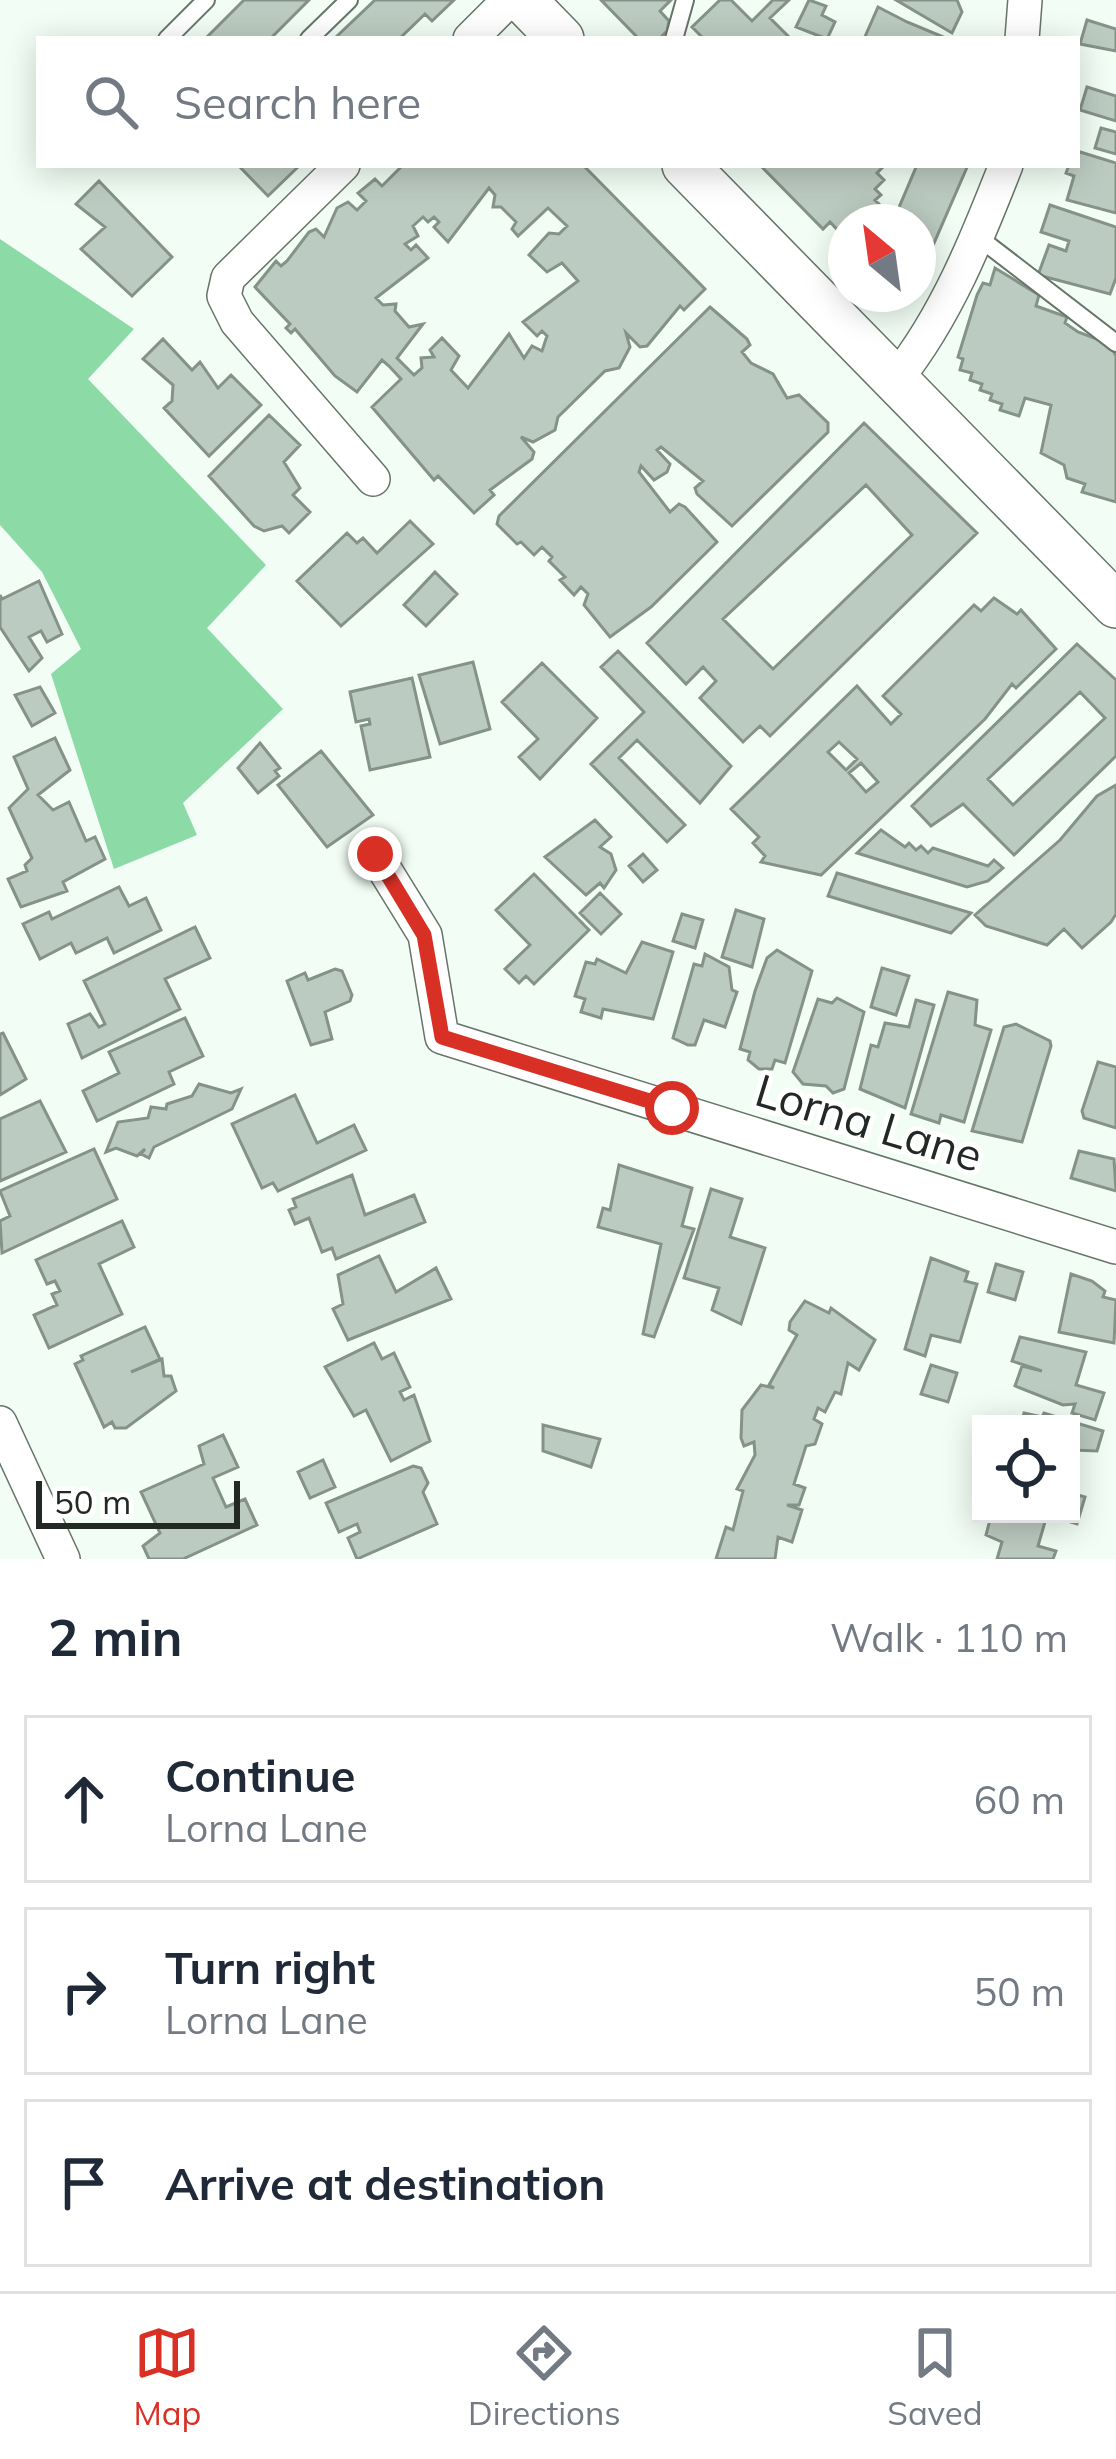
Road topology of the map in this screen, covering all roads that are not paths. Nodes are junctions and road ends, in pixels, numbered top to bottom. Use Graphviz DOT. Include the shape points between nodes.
graph roads {
  1 [pos="206,0"];
  2 [pos="349,0"];
  3 [pos="509,0"];
  4 [pos="523,0"];
  5 [pos="686,0"];
  6 [pos="1024,0"];
  7 [pos="170,36"];
  8 [pos="312,36"];
  9 [pos="473,36"];
  10 [pos="558,36"];
  11 [pos="675,36"];
  12 [pos="1022,36"];
  13 [pos="340,168"];
  14 [pos="688,168"];
  15 [pos="1005,168"];
  16 [pos="978,237"];
  17 [pos="1116,343"];
  18 [pos="896,379"];
  19 [pos="373,479"];
  20 [pos="1116,604"];
  21 [pos="375,854"];
  22 [pos="1116,1247"];
  23 [pos="0,1424"];
  24 [pos="63,1559"];
  1 -- 7 [label="lane"];
  2 -- 8 [label="lane"];
  3 -- 9 [label="street"];
  4 -- 10 [label="street"];
  5 -- 11 [label="lane"];
  6 -- 12 [label="street"];
  13 -- 19 [label="street" via="228,278 224,296 237,322"];
  14 -- 18 [label="street"];
  15 -- 16 [label="street"];
  16 -- 17 [label="lane"];
  16 -- 18 [label="street"];
  18 -- 20 [label="street"];
  21 -- 22 [label="street, Lorna Lane" via="424,935 442,1037"];
  23 -- 24 [label="street"];
}
